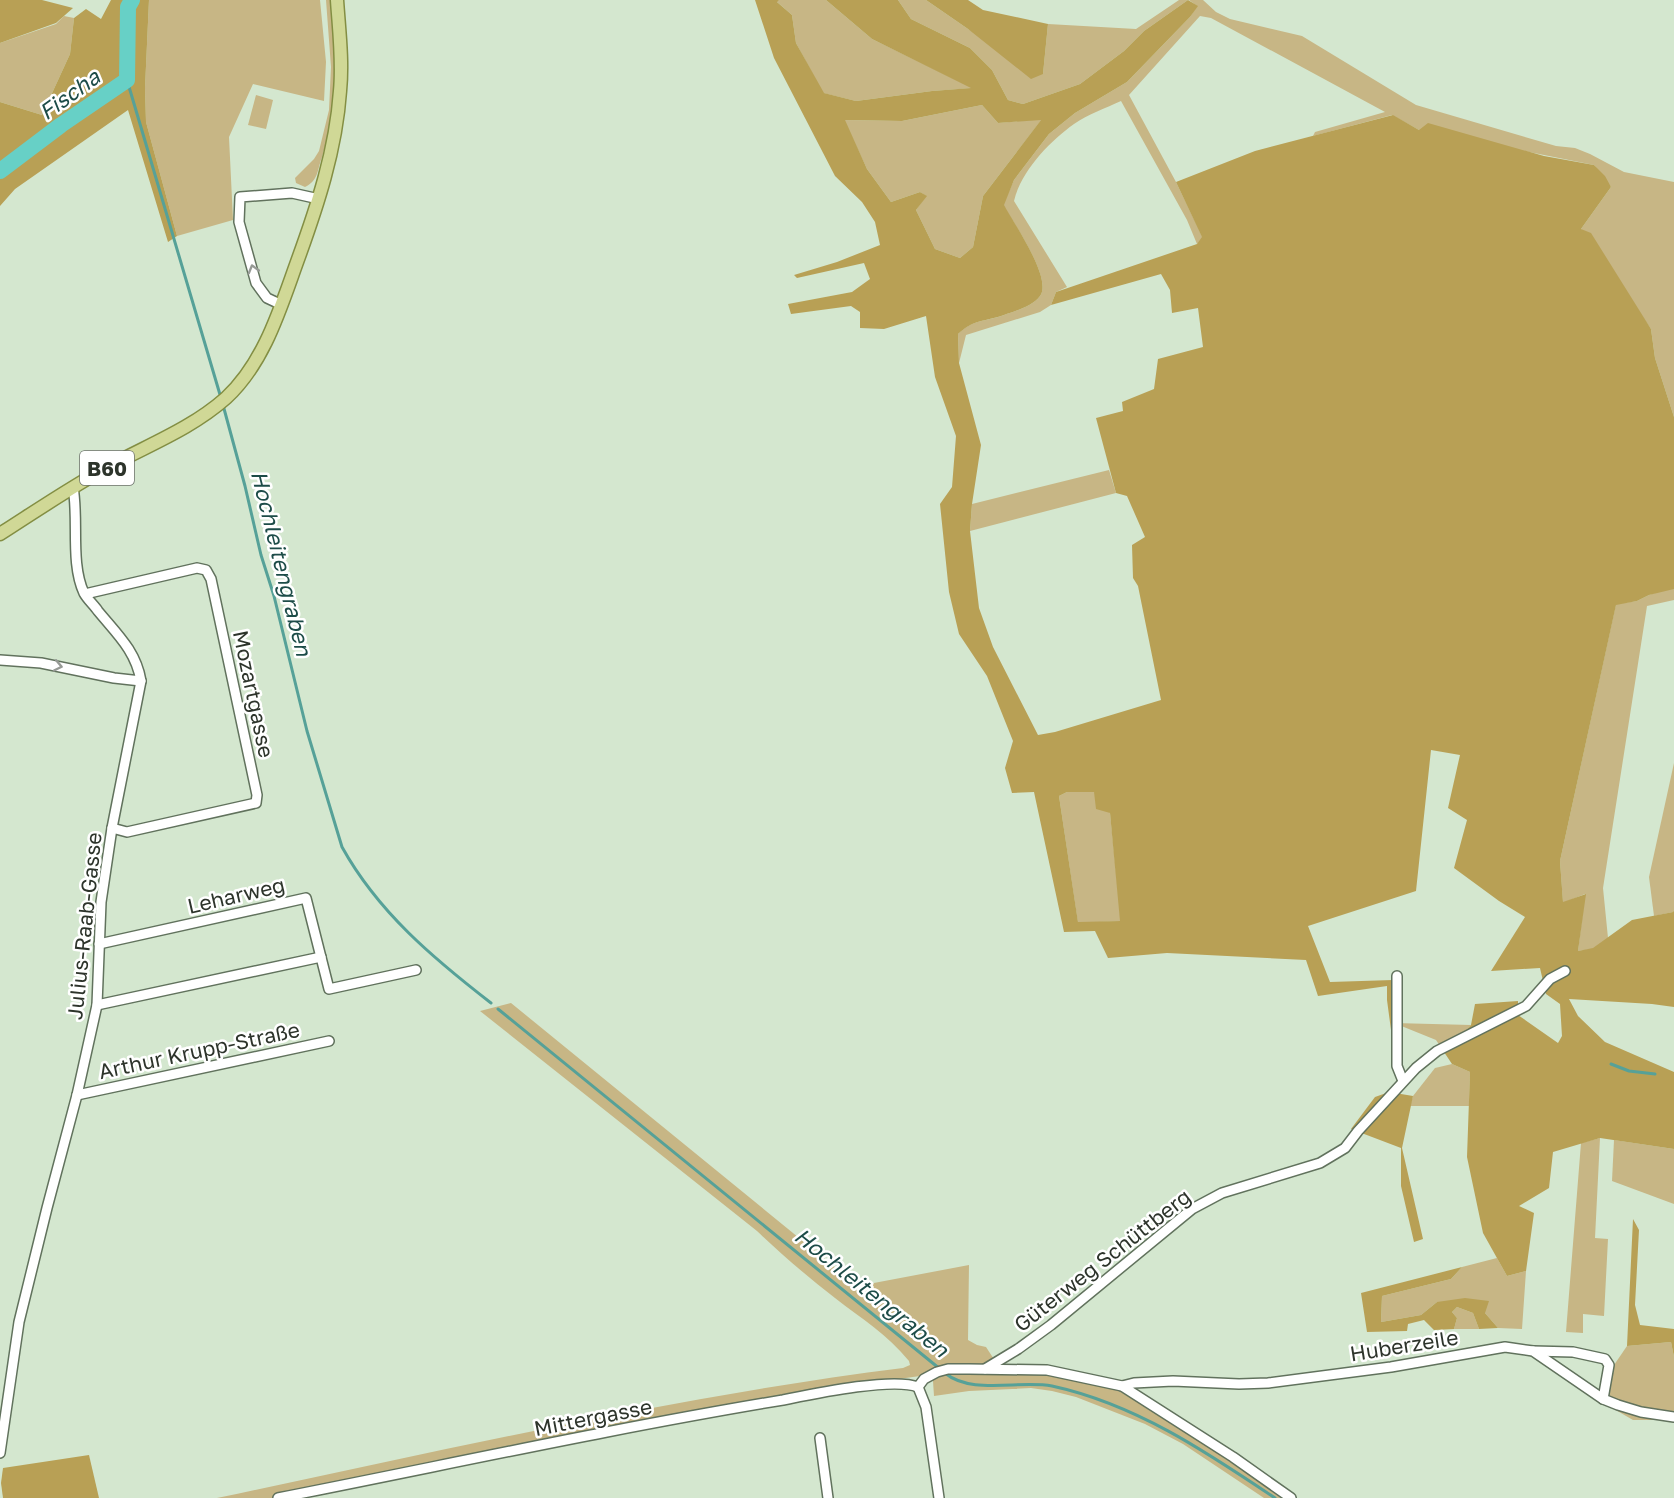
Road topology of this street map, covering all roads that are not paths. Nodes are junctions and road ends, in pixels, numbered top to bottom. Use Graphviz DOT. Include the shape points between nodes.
graph roads {
  1 [pos="336,0"];
  2 [pos="319,200"];
  3 [pos="282,305"];
  4 [pos="73,487"];
  5 [pos="0,534"];
  6 [pos="85,594"];
  7 [pos="0,660"];
  8 [pos="141,681"];
  9 [pos="112,828"];
  10 [pos="99,944"];
  11 [pos="321,957"];
  12 [pos="416,970"];
  13 [pos="1565,971"];
  14 [pos="1397,976"];
  15 [pos="97,1005"];
  16 [pos="329,1041"];
  17 [pos="1403,1081"];
  18 [pos="77,1095"];
  19 [pos="1018,1349"];
  20 [pos="1533,1351"];
  21 [pos="1016,1369"];
  22 [pos="985,1370"];
  23 [pos="1122,1386"];
  24 [pos="918,1387"];
  25 [pos="1603,1399"];
  26 [pos="1674,1417"];
  27 [pos="820,1438"];
  28 [pos="0,1453"];
  29 [pos="278,1498"];
  30 [pos="828,1498"];
  31 [pos="939,1498"];
  32 [pos="1290,1498"];
  1 -- 2 [label="main road, B60" via="340,91 336,130"];
  2 -- 3 [label="main road, B60"];
  3 -- 2 [label="street, one-way" via="267,298 256,283 239,222 240,197 291,193"];
  3 -- 4 [label="main road, B60" via="256,359 221,402 185,428"];
  4 -- 5 [label="main road, B60"];
  4 -- 6 [label="street, Julius-Raab-Gasse" via="78,574"];
  6 -- 8 [label="street, Julius-Raab-Gasse" via="131,652"];
  6 -- 9 [label="street, Mozartgasse" via="196,568 206,570 257,795 256,803 235,809 127,832"];
  7 -- 8 [label="street, one-way" via="41,663"];
  8 -- 9 [label="street, Julius-Raab-Gasse"];
  9 -- 10 [label="street, Julius-Raab-Gasse"];
  10 -- 11 [label="street, Leharweg" via="306,898"];
  10 -- 15 [label="street, Julius-Raab-Gasse"];
  11 -- 12 [label="street, Leharweg" via="329,989"];
  11 -- 15 [label="street"];
  13 -- 17 [label="street, Güterweg Schüttberg" via="1550,979 1526,1006 1437,1051"];
  14 -- 17 [label="street" via="1397,1066"];
  15 -- 18 [label="street, Julius-Raab-Gasse"];
  16 -- 18 [label="street, Arthur Krupp-Straße"];
  17 -- 19 [label="street, Güterweg Schüttberg" via="1345,1148 1320,1163 1222,1193 1192,1209"];
  18 -- 28 [label="street, Julius-Raab-Gasse" via="19,1322"];
  19 -- 21 [label="street"];
  19 -- 22 [label="street, Güterweg Schüttberg"];
  20 -- 23 [label="street, Huberzeile" via="1505,1347 1268,1383 1173,1381"];
  20 -- 25 [label="street, Huberzeile"];
  20 -- 25 [label="street" via="1573,1352 1605,1359 1609,1365"];
  21 -- 22 [label="street"];
  21 -- 23 [label="street" via="1047,1370"];
  22 -- 24 [label="street" via="948,1369 924,1379"];
  23 -- 32 [label="street"];
  24 -- 29 [label="street, Mittergasse" via="909,1383 838,1390 709,1412"];
  24 -- 31 [label="street" via="926,1407"];
  25 -- 26 [label="street, Huberzeile" via="1641,1412"];
  27 -- 30 [label="street"];
}
